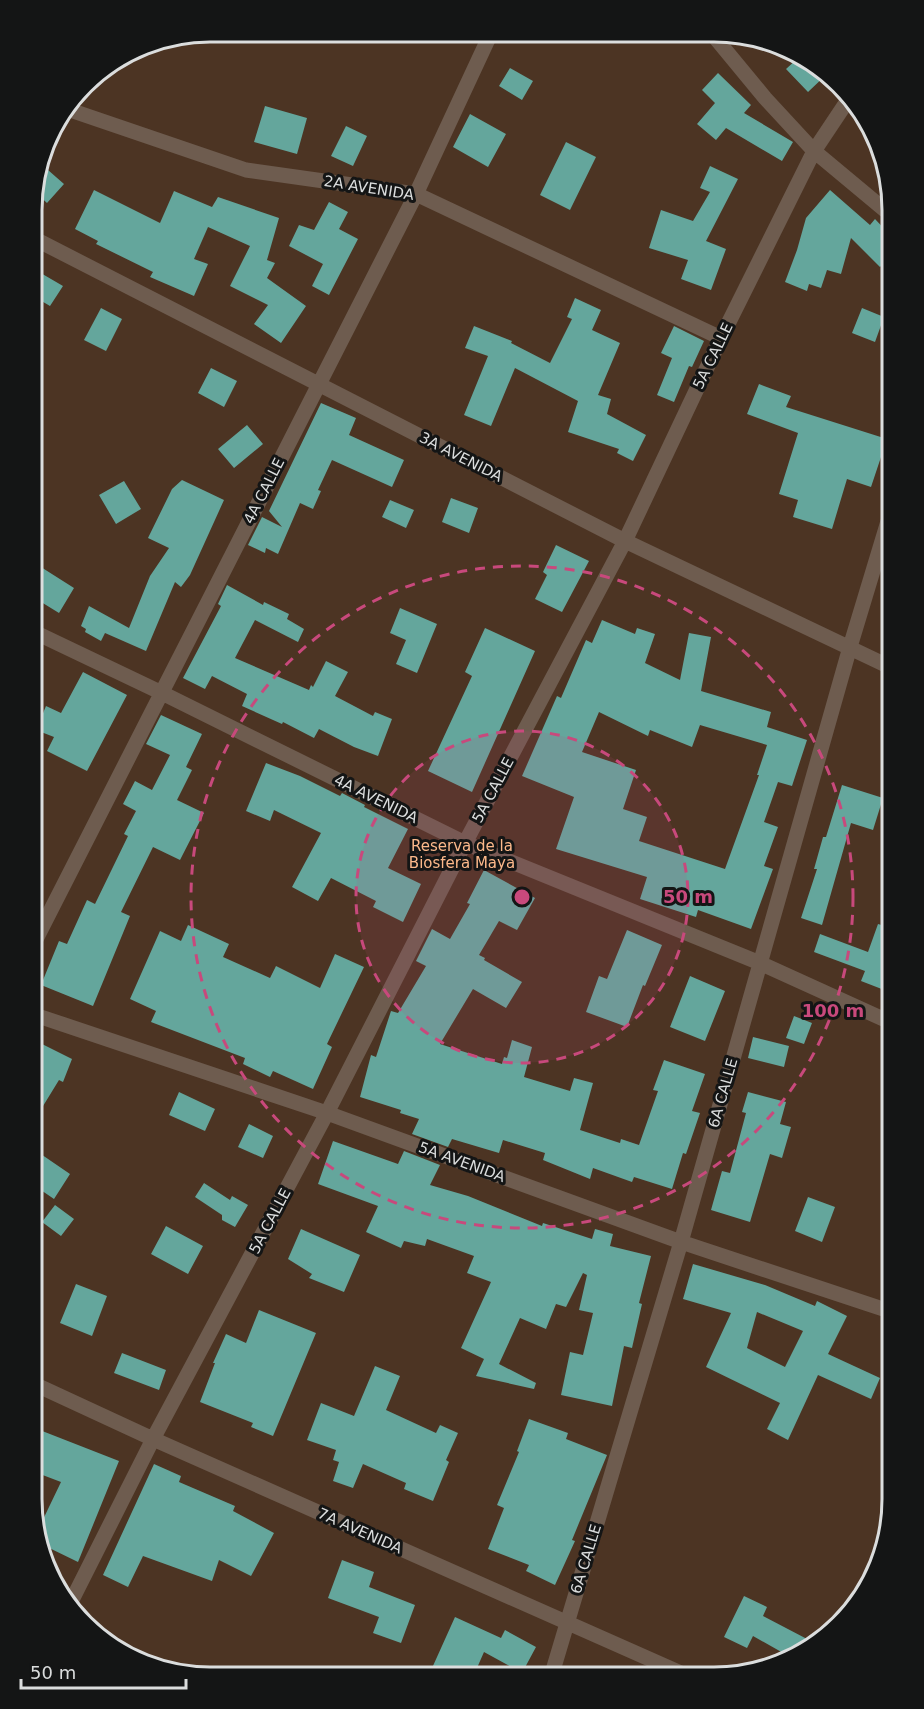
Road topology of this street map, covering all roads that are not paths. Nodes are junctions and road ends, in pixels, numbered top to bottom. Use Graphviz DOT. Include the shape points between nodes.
graph roads {
  1 [pos="487,42"];
  2 [pos="719,42"];
  3 [pos="845,105"];
  4 [pos="75,112"];
  5 [pos="814,151"];
  6 [pos="416,194"];
  7 [pos="882,208"];
  8 [pos="42,243"];
  9 [pos="721,338"];
  10 [pos="319,384"];
  11 [pos="882,540"];
  12 [pos="625,542"];
  13 [pos="42,635"];
  14 [pos="850,647"];
  15 [pos="882,663"];
  16 [pos="162,693"];
  17 [pos="465,843"];
  18 [pos="42,927"];
  19 [pos="760,963"];
  20 [pos="42,1017"];
  21 [pos="882,1018"];
  22 [pos="327,1113"];
  23 [pos="681,1242"];
  24 [pos="882,1309"];
  25 [pos="42,1388"];
  26 [pos="153,1439"];
  27 [pos="74,1597"];
  28 [pos="567,1624"];
  29 [pos="554,1667"];
  30 [pos="667,1667"];
  1 -- 6 [label="street, 4A CALLE"];
  2 -- 5 [label="street"];
  3 -- 5 [label="street, 5A CALLE"];
  4 -- 6 [label="street, 2A AVENIDA" via="246,170"];
  5 -- 7 [label="street"];
  5 -- 9 [label="street, 5A CALLE"];
  6 -- 9 [label="street, 2A AVENIDA"];
  6 -- 10 [label="street, 4A CALLE"];
  8 -- 10 [label="street, 3A AVENIDA"];
  9 -- 12 [label="street, 5A CALLE"];
  10 -- 12 [label="street, 3A AVENIDA"];
  10 -- 16 [label="street, 4A CALLE"];
  11 -- 14 [label="street, 6A CALLE"];
  12 -- 14 [label="street, 3A AVENIDA"];
  12 -- 17 [label="street, 5A CALLE"];
  13 -- 16 [label="street, 4A AVENIDA"];
  14 -- 15 [label="street, 3A AVENIDA"];
  14 -- 19 [label="street, 6A CALLE"];
  16 -- 17 [label="street, 4A AVENIDA"];
  16 -- 18 [label="street, 4A CALLE"];
  17 -- 19 [label="street, 4A AVENIDA"];
  17 -- 22 [label="street, 5A CALLE"];
  19 -- 21 [label="street, 4A AVENIDA"];
  19 -- 23 [label="street, 6A CALLE"];
  20 -- 22 [label="street, 5A AVENIDA"];
  22 -- 23 [label="street, 5A AVENIDA"];
  22 -- 26 [label="street, 5A CALLE"];
  23 -- 24 [label="street, 5A AVENIDA"];
  23 -- 28 [label="street, 6A CALLE"];
  25 -- 26 [label="street, 7A AVENIDA"];
  26 -- 27 [label="street, 5A CALLE"];
  26 -- 28 [label="street, 7A AVENIDA"];
  28 -- 29 [label="street, 6A CALLE"];
  28 -- 30 [label="street, 7A AVENIDA"];
}
